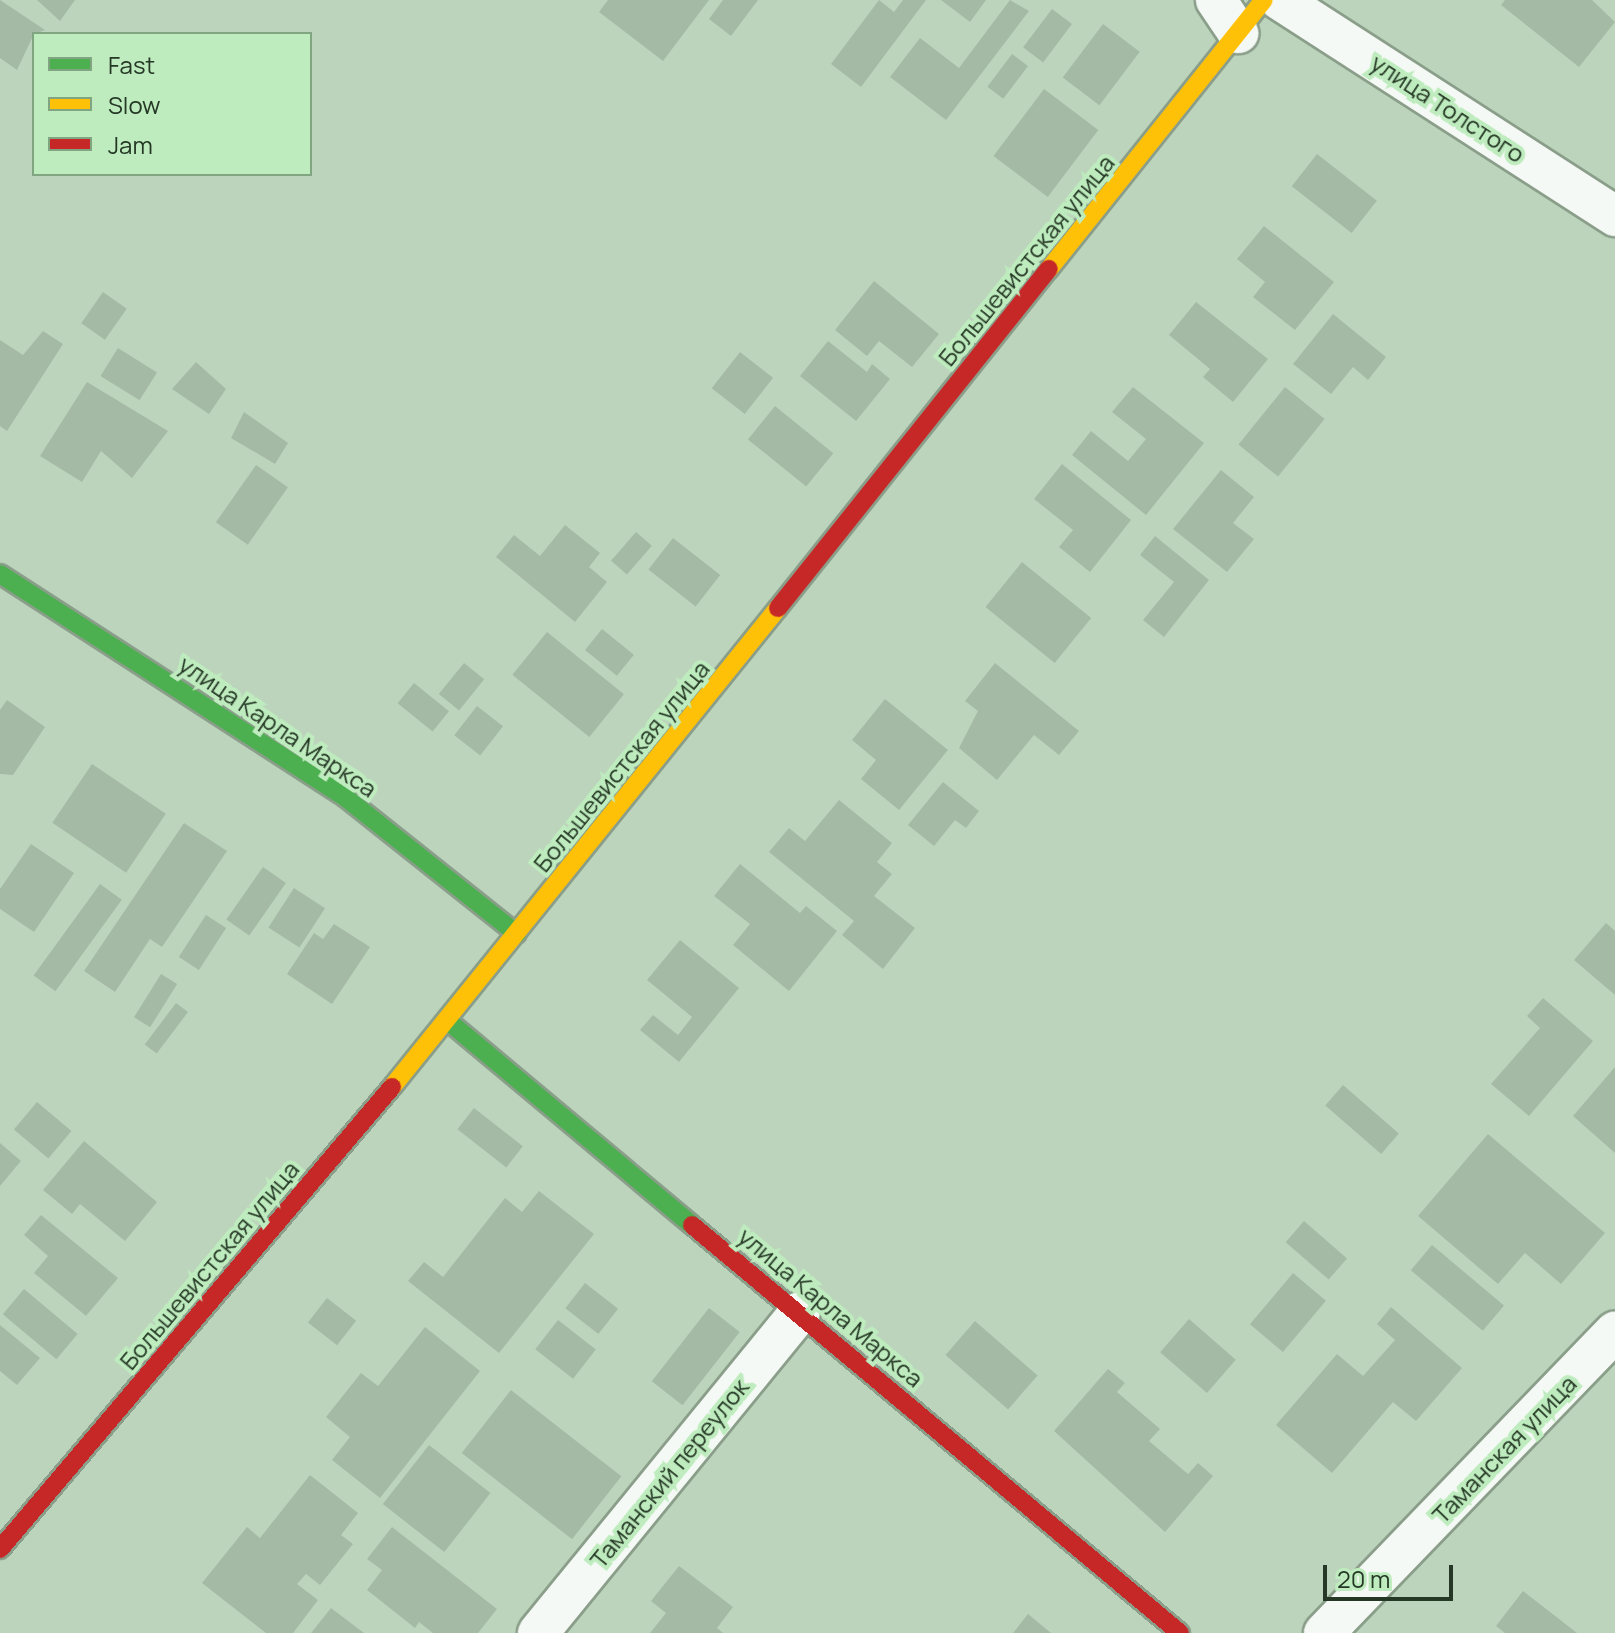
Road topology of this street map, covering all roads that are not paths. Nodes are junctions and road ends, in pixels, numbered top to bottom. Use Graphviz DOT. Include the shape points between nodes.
graph roads {
  1 [pos="1216,0"];
  2 [pos="1264,0"];
  3 [pos="1280,0"];
  4 [pos="1238,33"];
  5 [pos="1615,216"];
  6 [pos="0,574"];
  7 [pos="517,934"];
  8 [pos="448,1021"];
  9 [pos="800,1312"];
  10 [pos="1615,1332"];
  11 [pos="0,1549"];
  12 [pos="538,1633"];
  13 [pos="1180,1633"];
  14 [pos="1324,1633"];
  1 -- 4 [label="street"];
  2 -- 4 [label="street, Большевистская улица"];
  3 -- 5 [label="street, улица Толстого"];
  4 -- 7 [label="street, Большевистская улица"];
  6 -- 7 [label="street, улица Карла Маркса" via="346,798"];
  7 -- 8 [label="street, Большевистская улица"];
  8 -- 9 [label="street, улица Карла Маркса"];
  8 -- 11 [label="street, Большевистская улица"];
  9 -- 12 [label="street, Таманский переулок"];
  9 -- 13 [label="street, улица Карла Маркса"];
  10 -- 14 [label="street, Таманская улица"];
}
